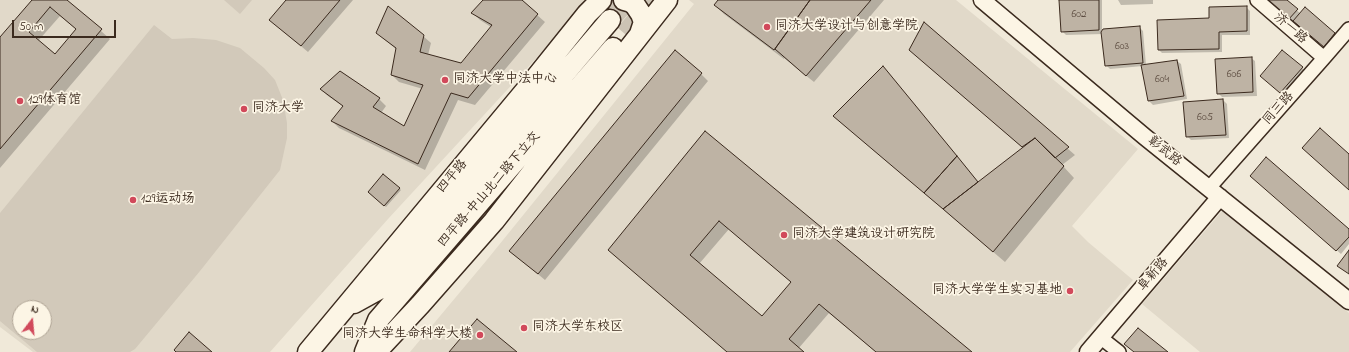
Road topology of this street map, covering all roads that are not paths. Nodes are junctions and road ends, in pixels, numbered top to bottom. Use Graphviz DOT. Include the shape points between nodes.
graph roads {
  1 [pos="624,0"];
  2 [pos="667,0"];
  3 [pos="982,0"];
  4 [pos="1257,0"];
  5 [pos="602,1"];
  6 [pos="610,20"];
  7 [pos="1349,29"];
  8 [pos="632,34"];
  9 [pos="1324,58"];
  10 [pos="1214,193"];
  11 [pos="1349,301"];
  12 [pos="344,308"];
  13 [pos="1100,337"];
  14 [pos="308,352"];
  15 [pos="365,352"];
  16 [pos="376,352"];
  17 [pos="1088,352"];
  18 [pos="1119,352"];
  1 -- 8 [label="main road" via="634,5 644,22"];
  2 -- 8 [label="main road"];
  3 -- 10 [label="street, 彰武路"];
  4 -- 9 [label="street, 济一路"];
  5 -- 12 [label="main road, 四平路" via="587,14"];
  6 -- 12 [label="main road, 四平路-中山北二路下立交" via="383,287"];
  7 -- 9 [label="street, 同三路"];
  8 -- 15 [label="main road, 四平路-中山北二路下立交" via="378,320"];
  8 -- 16 [label="main road" via="494,221"];
  9 -- 10 [label="street, 同三路"];
  10 -- 11 [label="street, 彰武路"];
  10 -- 13 [label="street, 阜新路"];
  12 -- 14 [label="main road, 四平路"];
  13 -- 17 [label="street, 阜新路"];
  13 -- 18 [label="street"];
}
